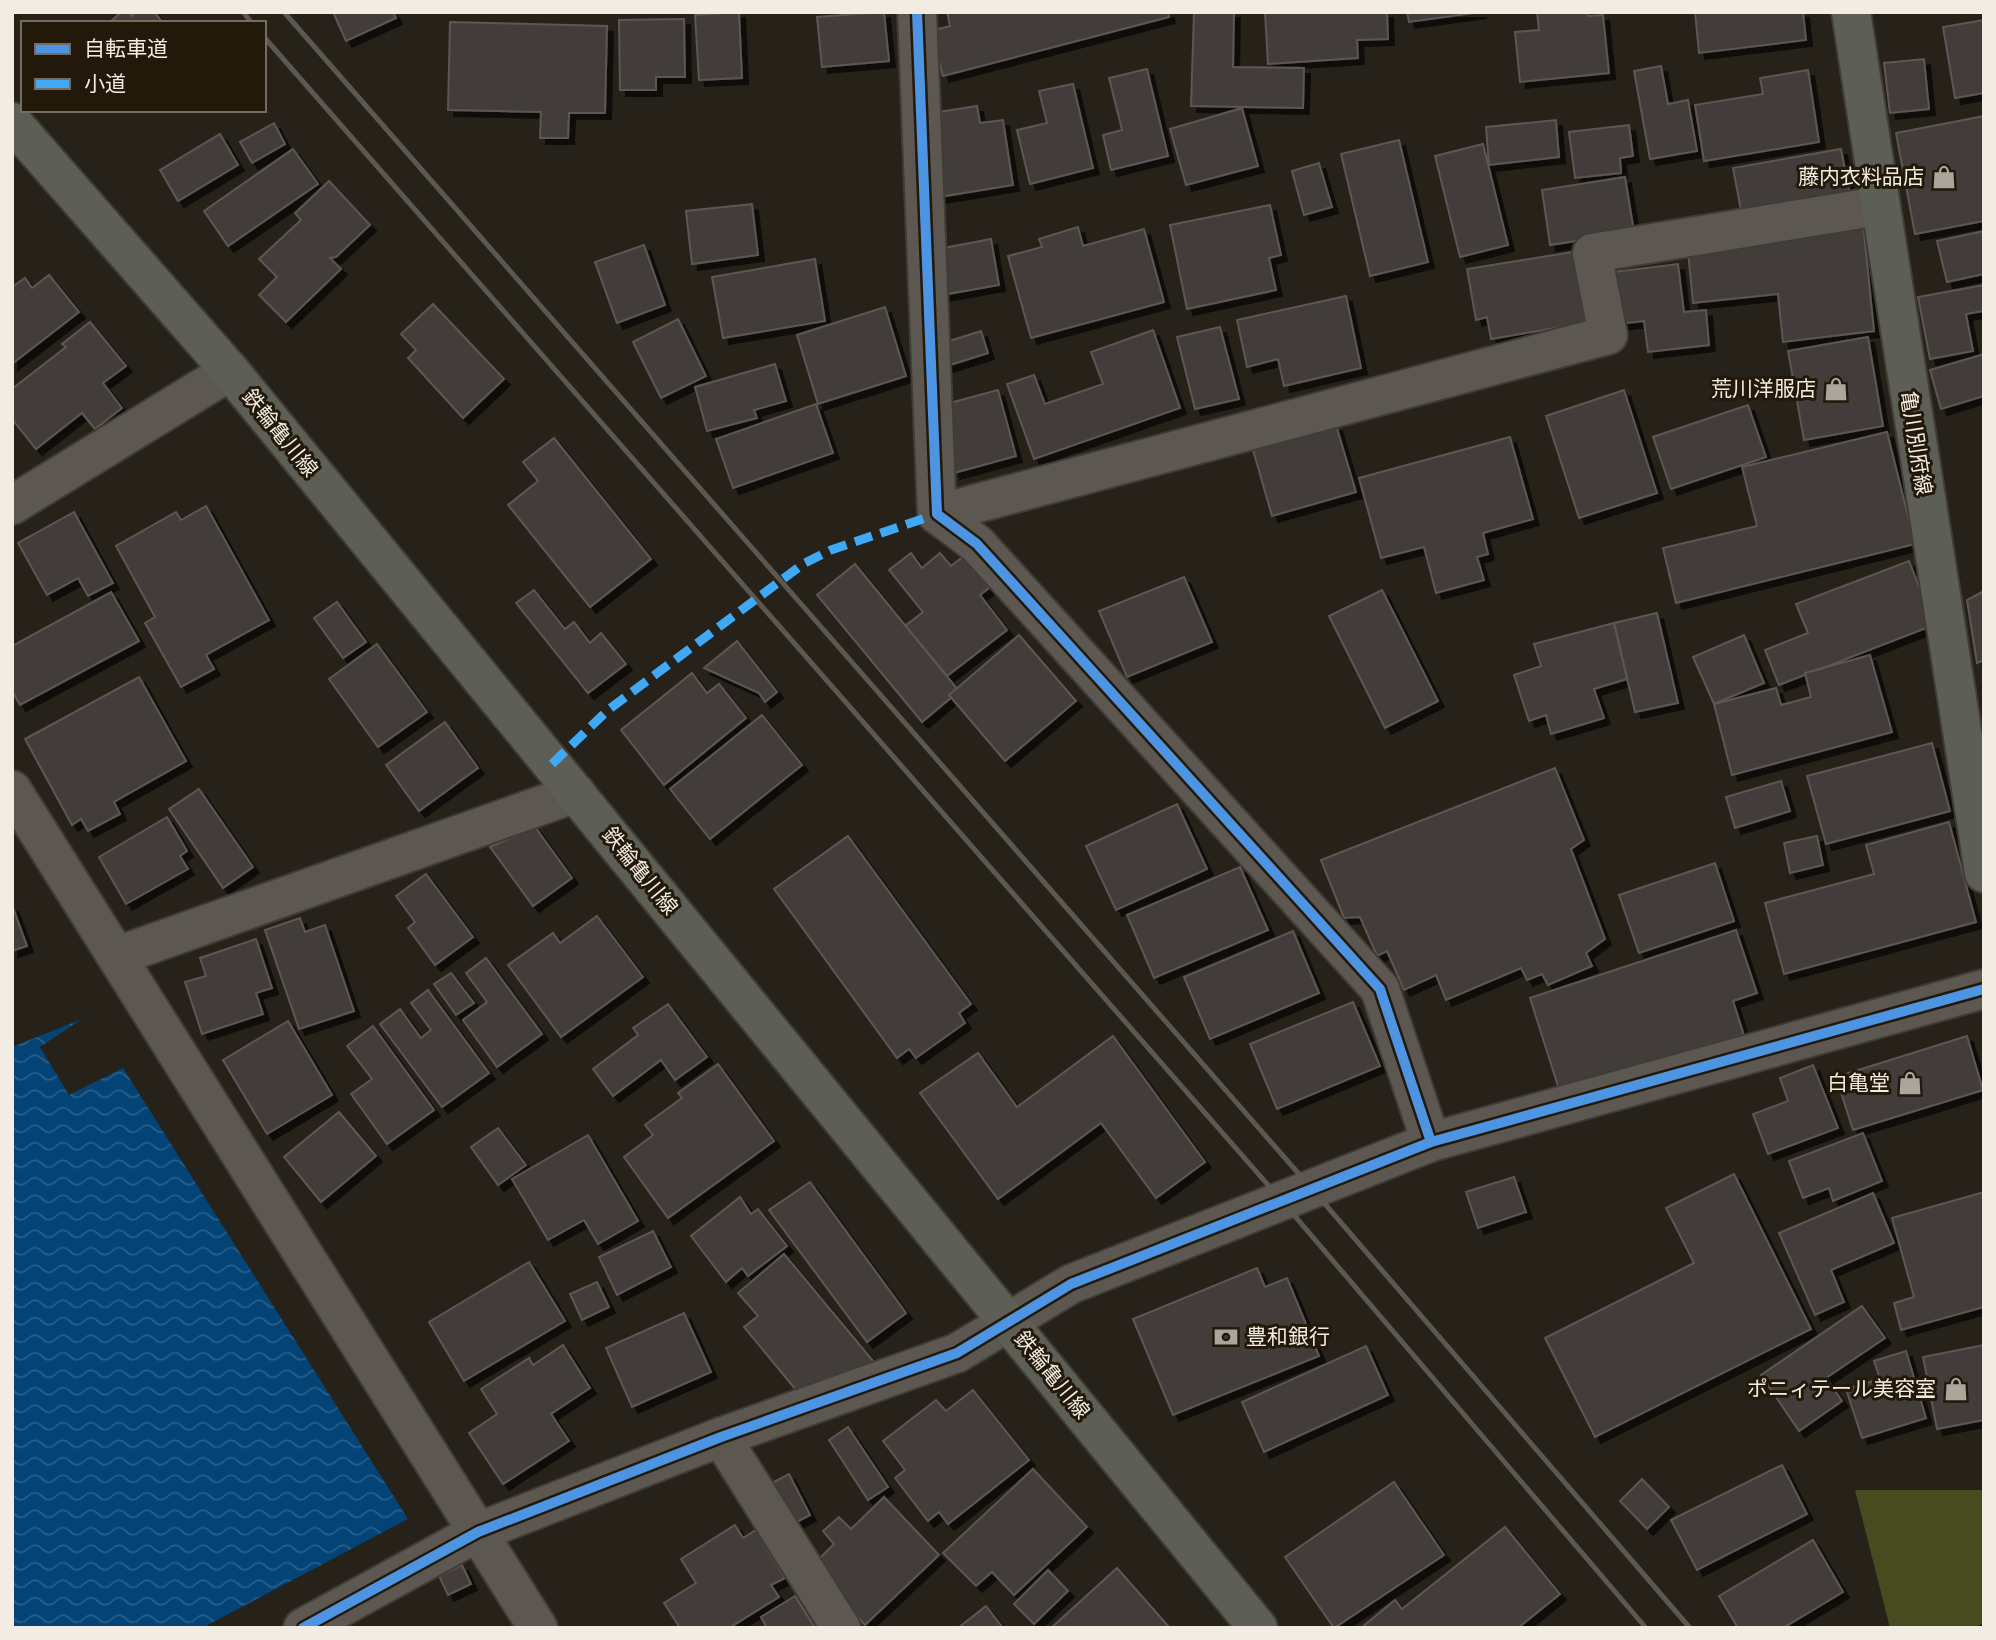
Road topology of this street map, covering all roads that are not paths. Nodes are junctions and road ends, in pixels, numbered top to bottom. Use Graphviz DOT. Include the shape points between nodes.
graph roads {
  1 [pos="917,12"];
  2 [pos="1851,12"];
  3 [pos="12,122"];
  4 [pos="1879,206"];
  5 [pos="230,371"];
  6 [pos="12,505"];
  7 [pos="937,514"];
  8 [pos="12,790"];
  9 [pos="576,793"];
  10 [pos="1984,873"];
  11 [pos="117,956"];
  12 [pos="1984,989"];
  13 [pos="1431,1142"];
  14 [pos="1009,1322"];
  15 [pos="721,1437"];
  16 [pos="478,1532"];
  17 [pos="303,1628"];
  18 [pos="538,1628"];
  19 [pos="841,1628"];
  20 [pos="1258,1628"];
  1 -- 7 [label="street"];
  2 -- 4 [label="main road, 亀川別府線"];
  3 -- 5 [label="main road, 鉄輪亀川線"];
  4 -- 7 [label="street" via="1592,253 1608,335"];
  4 -- 10 [label="main road, 亀川別府線"];
  5 -- 6 [label="street"];
  5 -- 9 [label="main road, 鉄輪亀川線"];
  7 -- 13 [label="street" via="977,544 1380,989"];
  8 -- 11 [label="street"];
  9 -- 11 [label="street"];
  9 -- 14 [label="main road, 鉄輪亀川線"];
  11 -- 16 [label="street"];
  12 -- 13 [label="street"];
  13 -- 14 [label="street" via="1072,1284"];
  14 -- 15 [label="street" via="957,1353"];
  14 -- 20 [label="main road, 鉄輪亀川線"];
  15 -- 16 [label="street"];
  15 -- 19 [label="street"];
  16 -- 17 [label="street"];
  16 -- 18 [label="street"];
}
